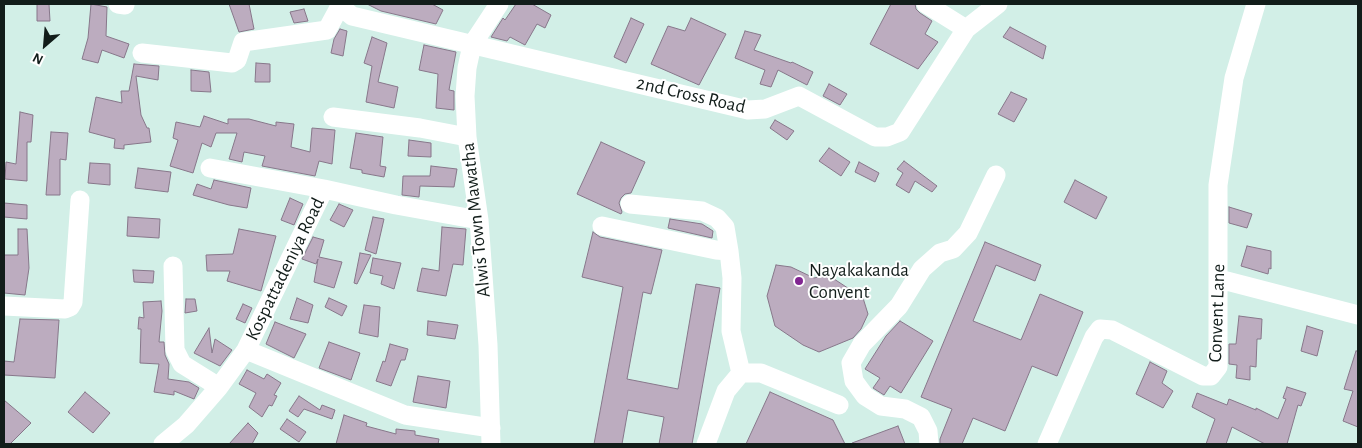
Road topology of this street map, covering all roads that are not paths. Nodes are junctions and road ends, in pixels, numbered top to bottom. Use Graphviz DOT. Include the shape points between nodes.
graph roads {
  1 [pos="499,4"];
  2 [pos="926,4"];
  3 [pos="998,4"];
  4 [pos="1256,4"];
  5 [pos="340,5"];
  6 [pos="966,29"];
  7 [pos="472,45"];
  8 [pos="142,53"];
  9 [pos="332,118"];
  10 [pos="467,137"];
  11 [pos="210,168"];
  12 [pos="996,175"];
  13 [pos="324,189"];
  14 [pos="80,200"];
  15 [pos="630,204"];
  16 [pos="478,220"];
  17 [pos="602,226"];
  18 [pos="729,251"];
  19 [pos="173,266"];
  20 [pos="1219,279"];
  21 [pos="4,306"];
  22 [pos="1358,315"];
  23 [pos="246,350"];
  24 [pos="740,373"];
  25 [pos="220,387"];
  26 [pos="838,405"];
  27 [pos="491,436"];
  28 [pos="163,444"];
  29 [pos="706,444"];
  30 [pos="929,444"];
  31 [pos="1047,444"];
  1 -- 7 [label="street, Alwis Town Mawatha"];
  2 -- 6 [label="street"];
  3 -- 6 [label="street"];
  4 -- 20 [label="street, Convent Lane" via="1234,78 1218,185"];
  5 -- 7 [label="street, 2nd Cross Road" via="352,16"];
  5 -- 8 [label="street" via="327,30 243,42 237,60 232,63"];
  6 -- 7 [label="street, 2nd Cross Road" via="900,132 887,137 875,137 799,96 765,109 748,110"];
  7 -- 10 [label="street, Alwis Town Mawatha" via="465,96"];
  9 -- 10 [label="street"];
  10 -- 16 [label="street, Alwis Town Mawatha"];
  11 -- 13 [label="street"];
  12 -- 30 [label="street" via="968,233 953,249 940,253 922,269 899,306 862,344 851,363 854,382 865,396 881,406 905,410 921,417 928,430"];
  13 -- 16 [label="street, Kospattadeniya Road"];
  13 -- 23 [label="street, Kospattadeniya Road"];
  14 -- 21 [label="street" via="73,302 70,307"];
  15 -- 18 [label="street" via="702,210 717,218 724,227"];
  16 -- 27 [label="street, Alwis Town Mawatha"];
  17 -- 18 [label="street"];
  18 -- 24 [label="street" via="731,331"];
  19 -- 25 [label="street" via="175,350 182,364"];
  20 -- 22 [label="street"];
  20 -- 31 [label="street, Convent Lane" via="1218,367 1211,376 1203,376 1112,330 1100,329"];
  23 -- 25 [label="street, Kospattadeniya Road"];
  23 -- 27 [label="street" via="405,415"];
  24 -- 26 [label="street" via="761,373"];
  24 -- 29 [label="street" via="726,390"];
  25 -- 28 [label="street, Kospattadeniya Road" via="186,425"];
}
